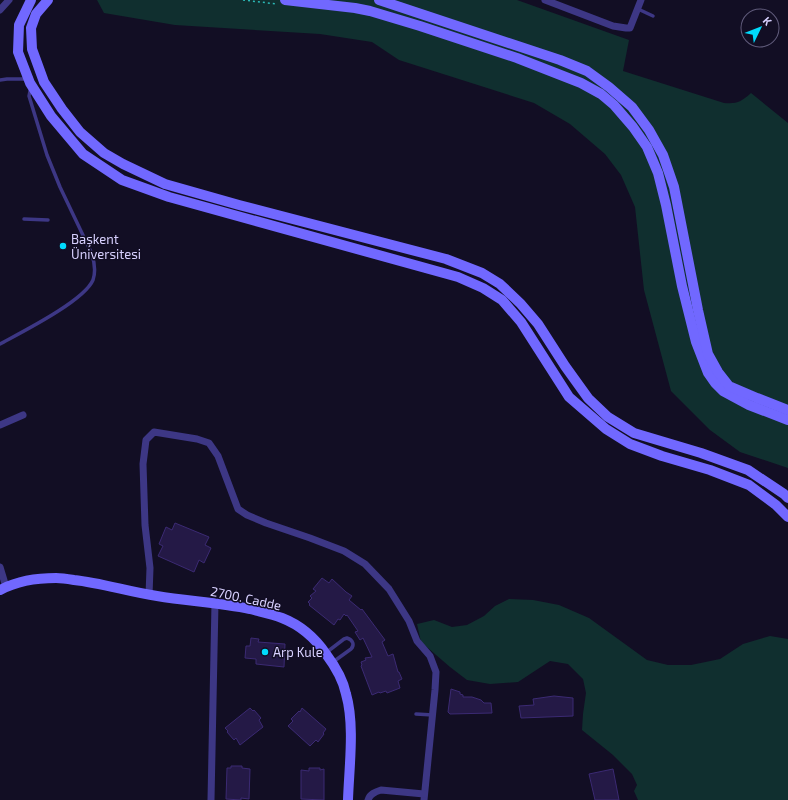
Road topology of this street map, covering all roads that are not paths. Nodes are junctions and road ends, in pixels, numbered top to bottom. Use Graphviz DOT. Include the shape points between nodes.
graph roads {
  1 [pos="9,0"];
  2 [pos="31,0"];
  3 [pos="48,0"];
  4 [pos="379,0"];
  5 [pos="545,0"];
  6 [pos="641,0"];
  7 [pos="283,2"];
  8 [pos="638,9"];
  9 [pos="0,10"];
  10 [pos="653,16"];
  11 [pos="0,80"];
  12 [pos="31,84"];
  13 [pos="24,219"];
  14 [pos="48,220"];
  15 [pos="0,344"];
  16 [pos="788,410"];
  17 [pos="23,415"];
  18 [pos="788,420"];
  19 [pos="0,425"];
  20 [pos="788,498"];
  21 [pos="788,517"];
  22 [pos="0,567"];
  23 [pos="3,589"];
  24 [pos="149,595"];
  25 [pos="215,604"];
  26 [pos="326,653"];
  27 [pos="332,662"];
  28 [pos="416,714"];
  29 [pos="433,715"];
  30 [pos="424,797"];
  31 [pos="211,800"];
  32 [pos="348,800"];
  33 [pos="368,800"];
  1 -- 9 [label="street"];
  2 -- 12 [label="street" via="19,25 18,52"];
  3 -- 20 [label="street" via="36,14 31,28 32,49 44,82 80,132 104,153 165,184 446,259 482,273 500,284 520,303 538,324 588,398 608,417 634,433 748,470"];
  4 -- 16 [label="street" via="587,71 632,106 650,130 663,155 674,187 708,354 729,386"];
  5 -- 8 [label="street" via="613,26 626,28 630,28"];
  6 -- 8 [label="street"];
  7 -- 18 [label="street" via="370,11 517,58 581,82 601,94 633,127 647,147 658,173 682,286 696,342 708,373 723,391 749,405"];
  8 -- 10 [label="lane"];
  11 -- 12 [label="lane" via="7,78"];
  12 -- 15 [label="lane" via="29,96 47,155 91,252 94,277 75,299"];
  12 -- 21 [label="street" via="51,116 83,154 122,180 169,197 458,277 483,288 502,300 520,322 568,397 606,429 630,444 749,485"];
  13 -- 14 [label="lane"];
  17 -- 19 [label="street"];
  22 -- 23 [label="street"];
  23 -- 24 [label="street, 2700. Cadde" via="35,579 57,578"];
  24 -- 25 [label="street, 2700. Cadde"];
  24 -- 29 [label="street" via="150,568 145,525 143,464 146,440 154,432 209,443 218,456 238,509 266,523 344,551 365,564 389,589 409,621 417,641 430,656 436,672"];
  25 -- 26 [label="street, 2700. Cadde" via="282,617 308,633"];
  25 -- 31 [label="street"];
  26 -- 27 [label="street, 2700. Cadde"];
  26 -- 27 [label="lane" via="344,638 352,641 353,647"];
  27 -- 32 [label="street, 2700. Cadde" via="342,679 349,709"];
  28 -- 29 [label="lane"];
  29 -- 30 [label="street"];
  30 -- 33 [label="street" via="381,790 374,792"];
}
